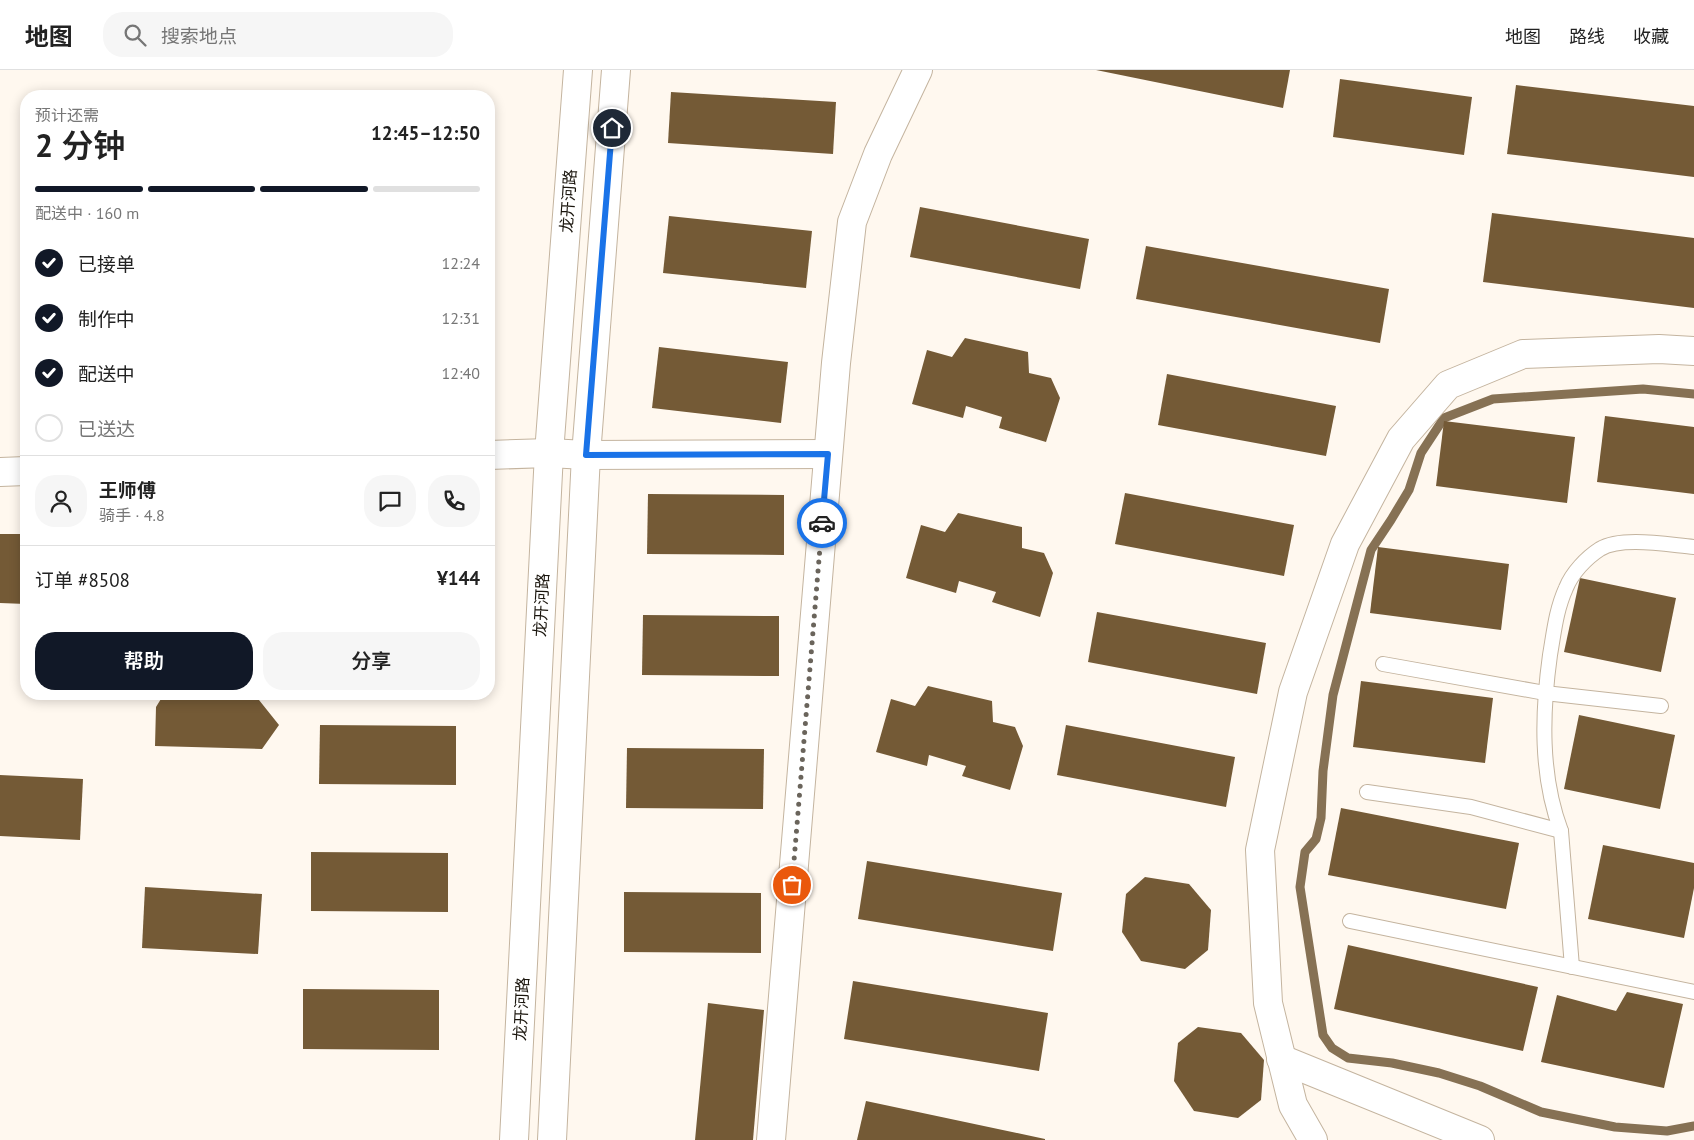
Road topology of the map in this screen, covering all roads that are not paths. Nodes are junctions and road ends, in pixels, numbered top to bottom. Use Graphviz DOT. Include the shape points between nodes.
graph roads {
  1 [pos="578,70"];
  2 [pos="616,70"];
  3 [pos="918,70"];
  4 [pos="1694,351"];
  5 [pos="548,453"];
  6 [pos="828,454"];
  7 [pos="495,455"];
  8 [pos="586,455"];
  9 [pos="0,472"];
  10 [pos="20,472"];
  11 [pos="1694,547"];
  12 [pos="1383,664"];
  13 [pos="1545,693"];
  14 [pos="1660,706"];
  15 [pos="1367,792"];
  16 [pos="1561,831"];
  17 [pos="1350,921"];
  18 [pos="1572,967"];
  19 [pos="1694,992"];
  20 [pos="1282,1060"];
  21 [pos="514,1140"];
  22 [pos="552,1140"];
  23 [pos="771,1140"];
  24 [pos="1313,1140"];
  25 [pos="1480,1140"];
  1 -- 5 [label="street, 龙开河路"];
  2 -- 8 [label="street"];
  3 -- 6 [label="street" via="878,154 852,222"];
  4 -- 20 [label="street" via="1659,349 1523,354 1448,385 1401,439 1345,544 1293,692 1260,850 1268,1004"];
  5 -- 7 [label="street"];
  5 -- 8 [label="street"];
  5 -- 21 [label="street, 龙开河路"];
  6 -- 8 [label="street"];
  6 -- 23 [label="street"];
  8 -- 22 [label="street"];
  9 -- 10 [label="street"];
  11 -- 13 [label="lane" via="1627,542 1602,548 1584,561 1566,586 1556,614"];
  12 -- 13 [label="lane"];
  13 -- 14 [label="lane"];
  13 -- 16 [label="lane" via="1545,755 1553,811"];
  15 -- 16 [label="lane" via="1471,807"];
  16 -- 18 [label="lane"];
  17 -- 18 [label="lane"];
  18 -- 19 [label="lane"];
  20 -- 24 [label="street" via="1293,1105"];
  20 -- 25 [label="street"];
}
